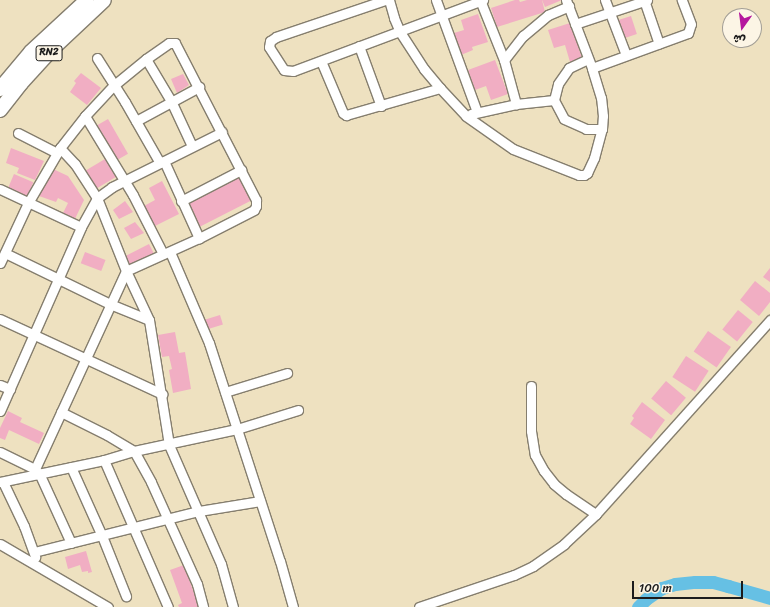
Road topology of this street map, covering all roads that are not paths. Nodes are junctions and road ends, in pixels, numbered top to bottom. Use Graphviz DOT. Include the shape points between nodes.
graph roads {
  1 [pos="87,0"];
  2 [pos="104,0"];
  3 [pos="385,0"];
  4 [pos="389,0"];
  5 [pos="436,0"];
  6 [pos="481,0"];
  7 [pos="605,0"];
  8 [pos="645,0"];
  9 [pos="682,0"];
  10 [pos="568,3"];
  11 [pos="610,14"];
  12 [pos="441,15"];
  13 [pos="574,24"];
  14 [pos="400,32"];
  15 [pos="658,44"];
  16 [pos="359,46"];
  17 [pos="626,55"];
  18 [pos="97,58"];
  19 [pos="146,59"];
  20 [pos="588,59"];
  21 [pos="504,60"];
  22 [pos="321,61"];
  23 [pos="592,68"];
  24 [pos="113,86"];
  25 [pos="199,87"];
  26 [pos="440,88"];
  27 [pos="0,89"];
  28 [pos="554,100"];
  29 [pos="171,101"];
  30 [pos="516,104"];
  31 [pos="381,106"];
  32 [pos="0,110"];
  33 [pos="477,112"];
  34 [pos="85,116"];
  35 [pos="466,116"];
  36 [pos="136,121"];
  37 [pos="602,129"];
  38 [pos="222,132"];
  39 [pos="18,133"];
  40 [pos="192,146"];
  41 [pos="58,150"];
  42 [pos="162,162"];
  43 [pos="241,170"];
  44 [pos="125,181"];
  45 [pos="0,189"];
  46 [pos="97,198"];
  47 [pos="181,201"];
  48 [pos="28,203"];
  49 [pos="81,228"];
  50 [pos="198,238"];
  51 [pos="166,253"];
  52 [pos="2,257"];
  53 [pos="126,271"];
  54 [pos="58,280"];
  55 [pos="110,304"];
  56 [pos="0,319"];
  57 [pos="149,320"];
  58 [pos="770,320"];
  59 [pos="34,334"];
  60 [pos="86,359"];
  61 [pos="287,373"];
  62 [pos="0,385"];
  63 [pos="531,386"];
  64 [pos="10,388"];
  65 [pos="225,392"];
  66 [pos="162,394"];
  67 [pos="298,410"];
  68 [pos="0,411"];
  69 [pos="61,412"];
  70 [pos="237,429"];
  71 [pos="169,445"];
  72 [pos="134,451"];
  73 [pos="0,452"];
  74 [pos="104,460"];
  75 [pos="71,467"];
  76 [pos="37,472"];
  77 [pos="2,482"];
  78 [pos="260,501"];
  79 [pos="198,511"];
  80 [pos="596,514"];
  81 [pos="167,519"];
  82 [pos="135,527"];
  83 [pos="102,536"];
  84 [pos="71,543"];
  85 [pos="0,544"];
  86 [pos="34,552"];
  87 [pos="37,566"];
  88 [pos="126,596"];
  89 [pos="108,607"];
  90 [pos="168,607"];
  91 [pos="203,607"];
  92 [pos="233,607"];
  93 [pos="292,607"];
  94 [pos="419,607"];
  1 -- 27 [label="highway, RN2" via="32,52"];
  2 -- 32 [label="highway, RN2" via="42,60"];
  3 -- 22 [label="street" via="276,37 269,44 284,70 289,72"];
  4 -- 14 [label="street"];
  5 -- 12 [label="street"];
  6 -- 12 [label="street"];
  6 -- 21 [label="street"];
  7 -- 11 [label="street"];
  8 -- 11 [label="street"];
  8 -- 15 [label="street"];
  9 -- 15 [label="street" via="691,24 688,34"];
  10 -- 13 [label="street"];
  10 -- 21 [label="street" via="548,15 523,36"];
  11 -- 13 [label="street"];
  11 -- 17 [label="street"];
  12 -- 14 [label="street"];
  12 -- 33 [label="street"];
  13 -- 20 [label="street"];
  14 -- 16 [label="street"];
  14 -- 26 [label="street"];
  15 -- 17 [label="street"];
  16 -- 22 [label="street"];
  16 -- 31 [label="street"];
  17 -- 23 [label="street"];
  18 -- 24 [label="street"];
  19 -- 24 [label="street"];
  19 -- 25 [label="street" via="169,43 175,43"];
  19 -- 29 [label="street"];
  20 -- 23 [label="street"];
  20 -- 28 [label="street" via="569,68 558,84"];
  21 -- 30 [label="street"];
  22 -- 31 [label="street" via="343,113 346,115"];
  23 -- 37 [label="street" via="601,98"];
  24 -- 34 [label="street"];
  24 -- 36 [label="street"];
  25 -- 29 [label="street"];
  25 -- 38 [label="street"];
  26 -- 31 [label="street"];
  26 -- 35 [label="street"];
  28 -- 30 [label="street"];
  28 -- 37 [label="street" via="564,119 575,126"];
  29 -- 36 [label="street"];
  29 -- 40 [label="street"];
  30 -- 33 [label="street"];
  33 -- 35 [label="street"];
  34 -- 41 [label="street"];
  34 -- 44 [label="street"];
  35 -- 37 [label="street" via="513,149 579,175 587,173"];
  36 -- 42 [label="street"];
  38 -- 40 [label="street"];
  38 -- 43 [label="street"];
  39 -- 41 [label="street"];
  40 -- 42 [label="street"];
  41 -- 46 [label="street" via="75,164"];
  41 -- 48 [label="street"];
  42 -- 44 [label="street"];
  42 -- 47 [label="street"];
  43 -- 47 [label="street"];
  43 -- 50 [label="street" via="256,200 254,210"];
  44 -- 46 [label="street"];
  44 -- 51 [label="street"];
  45 -- 48 [label="street"];
  46 -- 49 [label="street"];
  46 -- 53 [label="street"];
  47 -- 50 [label="street"];
  48 -- 49 [label="street"];
  48 -- 52 [label="street"];
  49 -- 54 [label="street"];
  50 -- 51 [label="street"];
  51 -- 53 [label="street"];
  51 -- 65 [label="street" via="198,313"];
  52 -- 54 [label="street"];
  53 -- 55 [label="street"];
  53 -- 57 [label="street"];
  54 -- 55 [label="street"];
  54 -- 59 [label="street"];
  55 -- 57 [label="street"];
  55 -- 60 [label="street"];
  56 -- 59 [label="street"];
  57 -- 66 [label="street"];
  58 -- 80 [label="street"];
  59 -- 60 [label="street"];
  59 -- 64 [label="street"];
  60 -- 66 [label="street"];
  60 -- 69 [label="street"];
  61 -- 65 [label="street"];
  62 -- 64 [label="street"];
  63 -- 80 [label="street" via="531,431 535,455 554,484"];
  64 -- 68 [label="street"];
  65 -- 70 [label="street"];
  66 -- 71 [label="street"];
  67 -- 70 [label="street"];
  69 -- 72 [label="street"];
  69 -- 76 [label="street"];
  70 -- 71 [label="street"];
  70 -- 78 [label="street"];
  71 -- 72 [label="street"];
  71 -- 79 [label="street"];
  72 -- 74 [label="street"];
  72 -- 81 [label="street"];
  73 -- 76 [label="street"];
  74 -- 75 [label="street"];
  74 -- 82 [label="street"];
  75 -- 76 [label="street"];
  75 -- 83 [label="street"];
  76 -- 77 [label="street"];
  76 -- 84 [label="street"];
  77 -- 86 [label="street"];
  78 -- 79 [label="street"];
  78 -- 93 [label="street"];
  79 -- 81 [label="street"];
  79 -- 92 [label="street" via="221,564"];
  80 -- 94 [label="street" via="564,544 533,566 514,575"];
  81 -- 82 [label="street"];
  81 -- 91 [label="street" via="197,584"];
  82 -- 83 [label="street"];
  82 -- 90 [label="street"];
  83 -- 84 [label="street"];
  83 -- 88 [label="street"];
  84 -- 86 [label="street"];
  85 -- 87 [label="street"];
  86 -- 87 [label="street"];
  87 -- 89 [label="street"];
}
